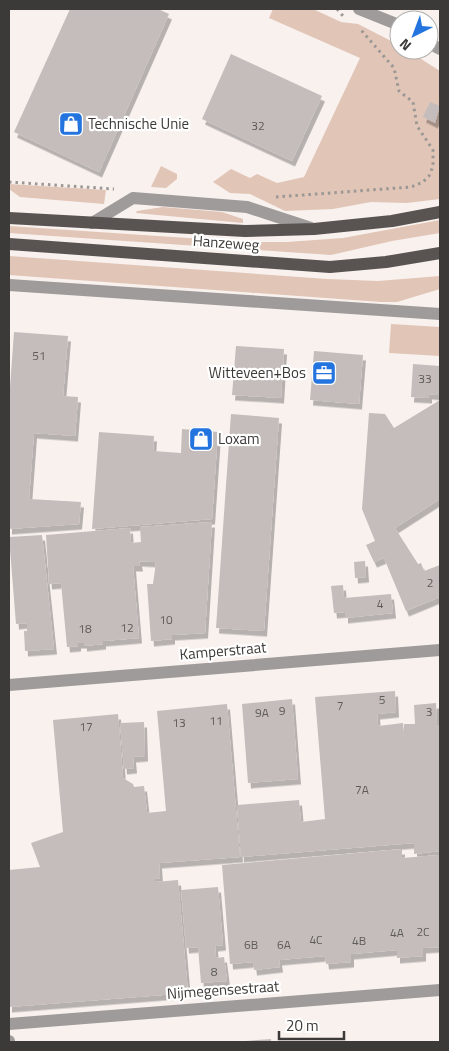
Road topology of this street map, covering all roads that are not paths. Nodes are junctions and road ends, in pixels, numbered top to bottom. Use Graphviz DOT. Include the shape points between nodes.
graph roads {
  1 [pos="359,9"];
  2 [pos="389,22"];
  3 [pos="440,212"];
  4 [pos="11,217"];
  5 [pos="92,223"];
  6 [pos="314,229"];
  7 [pos="9,244"];
  8 [pos="440,253"];
  9 [pos="9,285"];
  10 [pos="440,314"];
  11 [pos="440,650"];
  12 [pos="9,685"];
  13 [pos="440,990"];
  14 [pos="9,1024"];
  1 -- 2 [label="street"];
  3 -- 6 [label="main road, Hanzeweg" via="392,221"];
  4 -- 5 [label="main road, Hanzeweg"];
  5 -- 6 [label="main road, Hanzeweg" via="245,231"];
  5 -- 6 [label="street, Hanzeweg" via="133,198 247,207"];
  7 -- 8 [label="main road, Hanzeweg" via="330,267"];
  9 -- 10 [label="street"];
  11 -- 12 [label="street, Kamperstraat"];
  13 -- 14 [label="street, Nijmegensestraat"];
}
